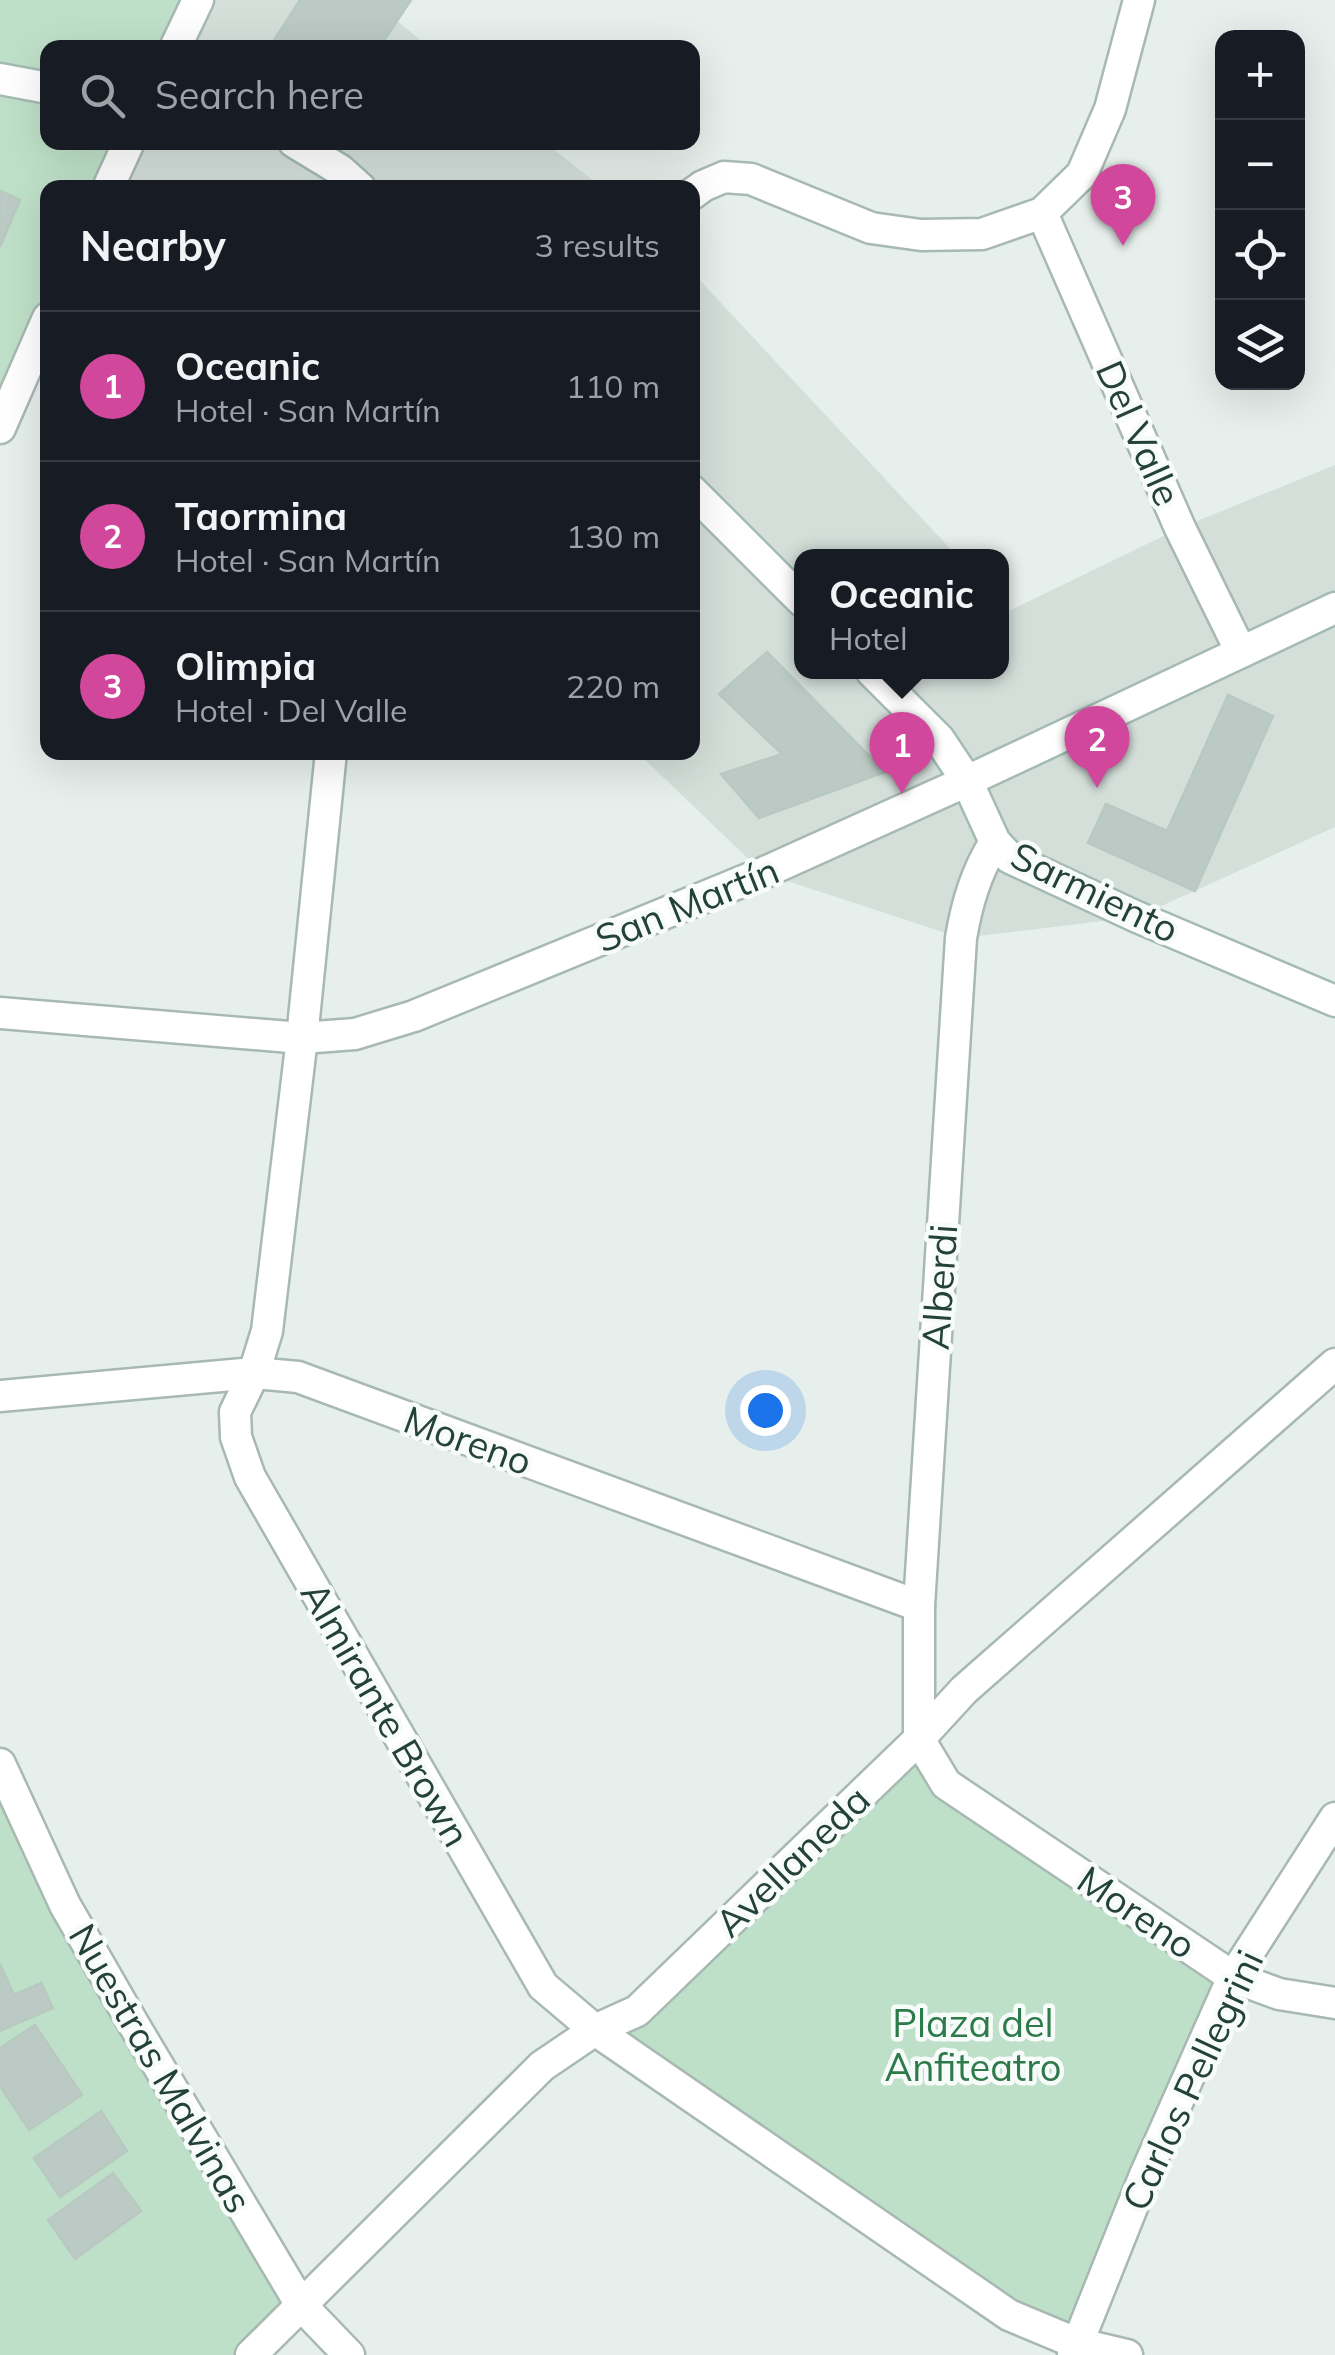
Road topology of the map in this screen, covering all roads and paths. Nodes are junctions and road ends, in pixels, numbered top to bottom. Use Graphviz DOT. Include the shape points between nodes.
graph roads {
  1 [pos="198,0"];
  2 [pos="1138,0"];
  3 [pos="179,40"];
  4 [pos="0,79"];
  5 [pos="40,86"];
  6 [pos="126,150"];
  7 [pos="307,150"];
  8 [pos="112,180"];
  9 [pos="351,180"];
  10 [pos="700,188"];
  11 [pos="1042,213"];
  12 [pos="40,336"];
  13 [pos="0,428"];
  14 [pos="700,499"];
  15 [pos="794,594"];
  16 [pos="1335,608"];
  17 [pos="1241,652"];
  18 [pos="879,679"];
  19 [pos="331,760"];
  20 [pos="968,782"];
  21 [pos="995,842"];
  22 [pos="1335,1001"];
  23 [pos="0,1013"];
  24 [pos="302,1038"];
  25 [pos="1335,1364"];
  26 [pos="254,1373"];
  27 [pos="0,1396"];
  28 [pos="919,1606"];
  29 [pos="919,1739"];
  30 [pos="0,1764"];
  31 [pos="1335,1818"];
  32 [pos="1233,1977"];
  33 [pos="1335,2003"];
  34 [pos="595,2030"];
  35 [pos="302,2305"];
  36 [pos="1075,2349"];
  37 [pos="250,2355"];
  38 [pos="349,2355"];
  39 [pos="1127,2355"];
  1 -- 3 [label="street"];
  2 -- 11 [label="street" via="1110,110 1082,174"];
  4 -- 5 [label="street"];
  6 -- 8 [label="street"];
  7 -- 9 [label="street"];
  10 -- 11 [label="street" via="724,178 750,179 871,228 921,236 982,234"];
  11 -- 17 [label="street, Del Valle"];
  12 -- 13 [label="street"];
  14 -- 15 [label="street"];
  16 -- 17 [label="street, San Martín"];
  17 -- 20 [label="street, San Martín"];
  18 -- 20 [label="street, Sarmiento" via="939,739"];
  19 -- 24 [label="street, Almirante Brown"];
  20 -- 21 [label="street, Sarmiento"];
  20 -- 24 [label="street, San Martín" via="414,1016 355,1034"];
  21 -- 22 [label="street, Sarmiento" via="1028,867"];
  21 -- 28 [label="street, Alberdi" via="967,902 961,938"];
  23 -- 24 [label="street, San Martín"];
  24 -- 26 [label="street, Almirante Brown" via="267,1331"];
  25 -- 29 [label="street, Avellaneda" via="964,1690"];
  26 -- 27 [label="street, Moreno"];
  26 -- 28 [label="street, Moreno" via="298,1377"];
  26 -- 34 [label="street, Almirante Brown" via="235,1412 250,1477 543,1986"];
  28 -- 29 [label="street, Alberdi"];
  29 -- 32 [label="street, Moreno" via="946,1784"];
  29 -- 34 [label="street, Avellaneda" via="636,2011"];
  30 -- 35 [label="street, Nuestras Malvinas" via="65,1905"];
  31 -- 32 [label="street, Carlos Pellegrini"];
  32 -- 33 [label="street, Moreno" via="1279,1994"];
  32 -- 36 [label="street, Carlos Pellegrini"];
  34 -- 35 [label="street, Avellaneda" via="542,2066"];
  34 -- 36 [label="street, Almirante Brown" via="1008,2315"];
  35 -- 37 [label="street, Avellaneda"];
  35 -- 38 [label="street, Nuestras Malvinas"];
  36 -- 39 [label="street, Almirante Brown"];
}
